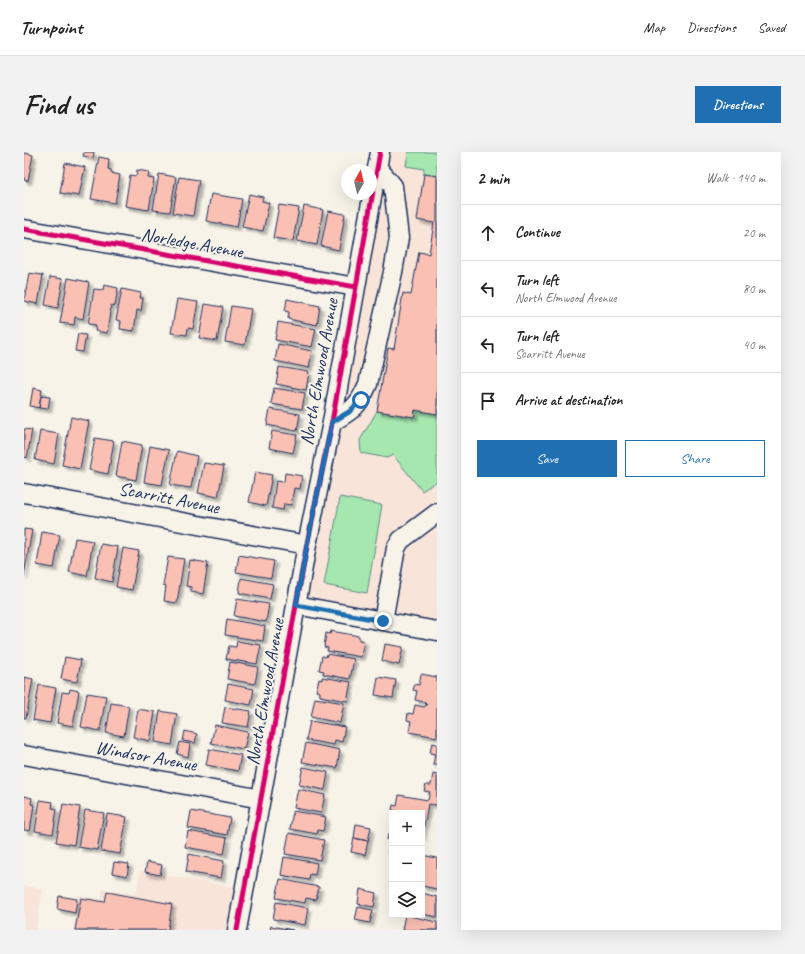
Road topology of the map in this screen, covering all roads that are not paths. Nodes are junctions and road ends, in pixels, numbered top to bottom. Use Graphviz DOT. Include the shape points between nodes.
graph roads {
  1 [pos="379,159"];
  2 [pos="24,229"];
  3 [pos="356,287"];
  4 [pos="332,422"];
  5 [pos="24,493"];
  6 [pos="437,513"];
  7 [pos="307,545"];
  8 [pos="296,605"];
  9 [pos="383,621"];
  10 [pos="437,631"];
  11 [pos="24,755"];
  12 [pos="261,798"];
  13 [pos="237,930"];
  1 -- 3 [label="street, North Elmwood Avenue"];
  1 -- 4 [label="street" via="393,186 399,238 393,272 368,384 361,400 349,412"];
  2 -- 3 [label="street, Norledge Avenue"];
  3 -- 4 [label="street, North Elmwood Avenue"];
  4 -- 7 [label="street, North Elmwood Avenue"];
  5 -- 7 [label="street, Scarritt Avenue"];
  6 -- 9 [label="street" via="401,540 396,548"];
  7 -- 8 [label="street, North Elmwood Avenue"];
  8 -- 9 [label="street"];
  8 -- 12 [label="street, North Elmwood Avenue"];
  9 -- 10 [label="street"];
  11 -- 12 [label="street, Windsor Avenue"];
  12 -- 13 [label="street, North Elmwood Avenue"];
}
